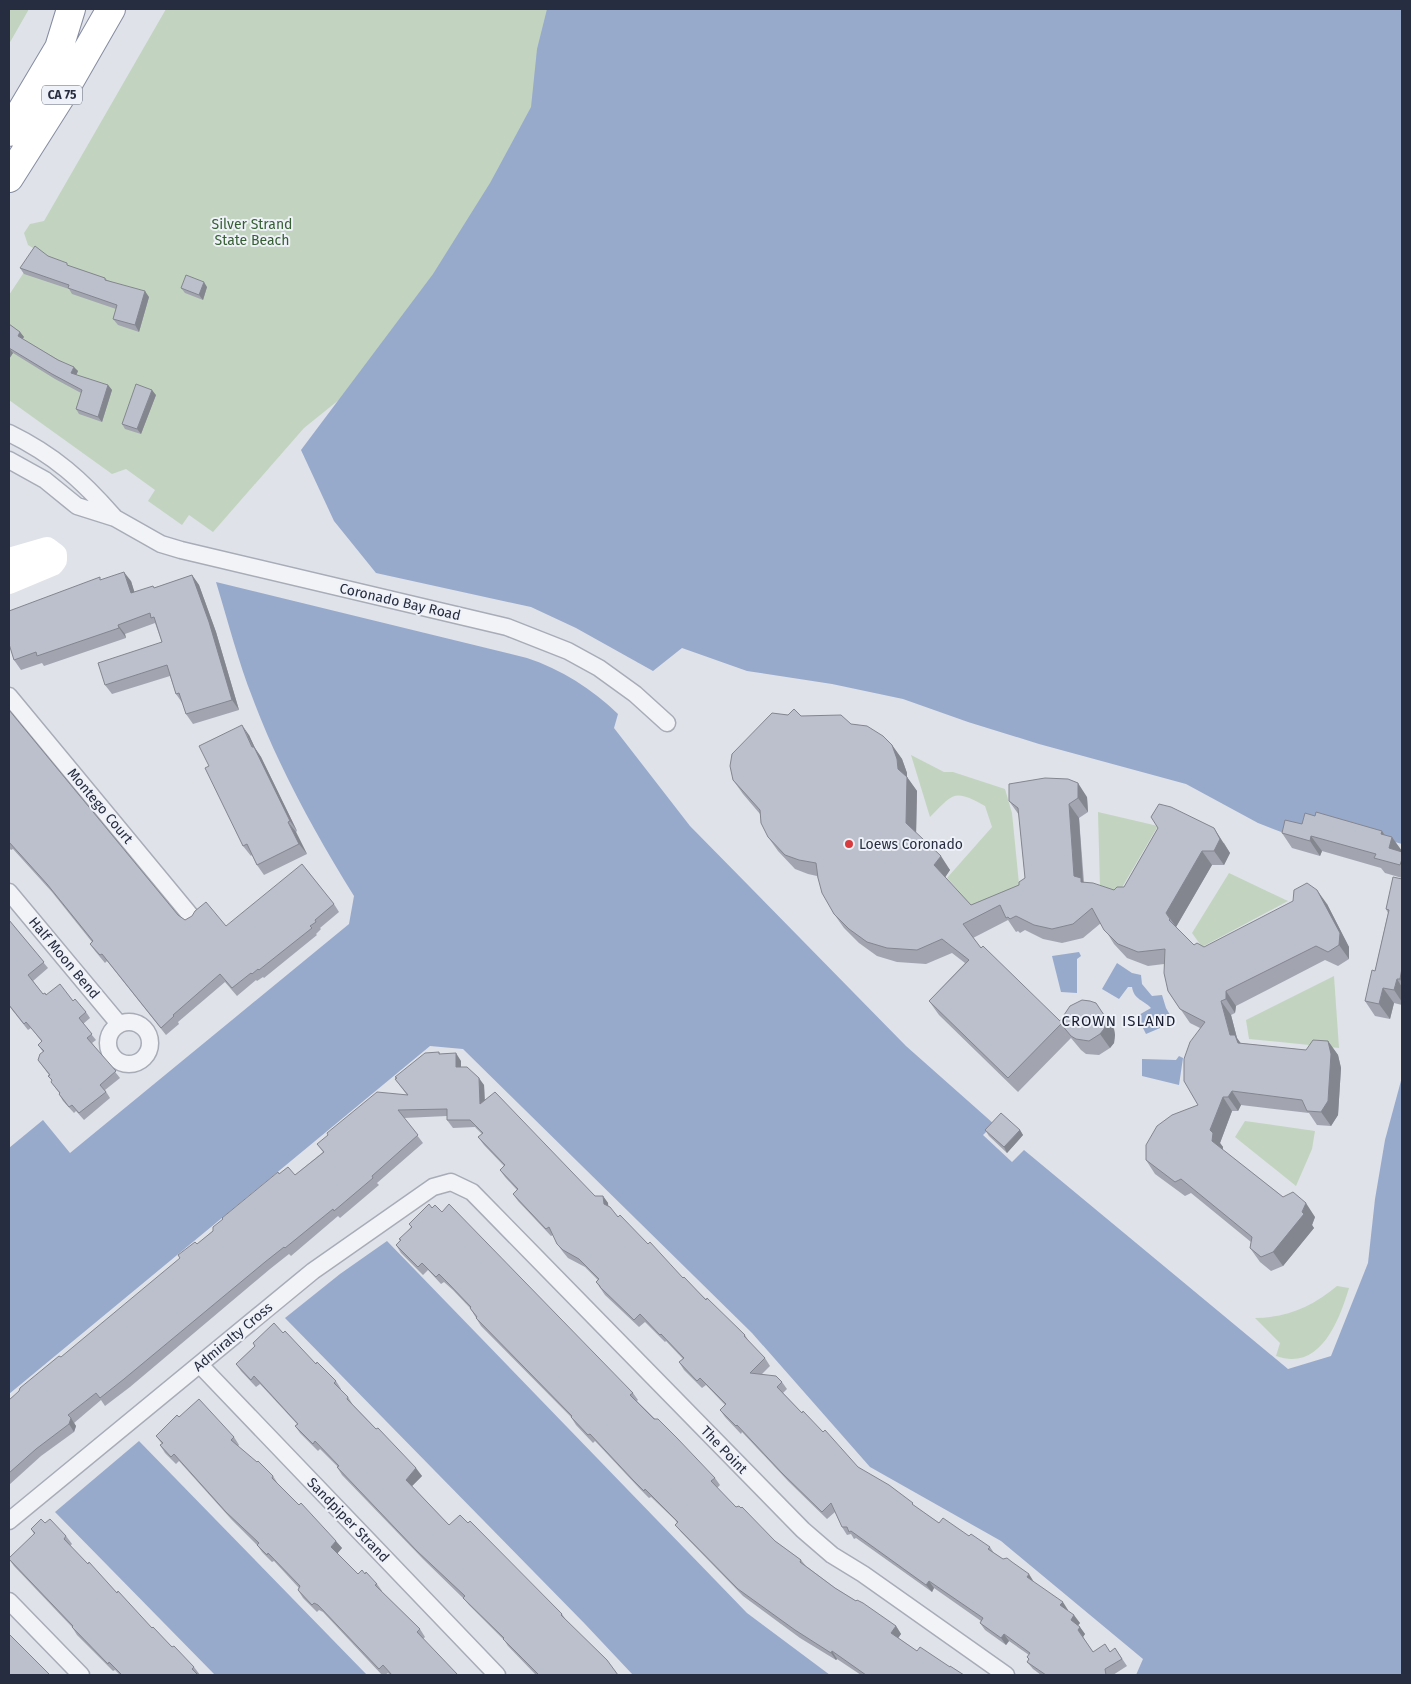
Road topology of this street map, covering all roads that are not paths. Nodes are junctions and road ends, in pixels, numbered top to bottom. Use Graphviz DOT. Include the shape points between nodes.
graph roads {
  1 [pos="62,9"];
  2 [pos="71,9"];
  3 [pos="111,9"];
  4 [pos="9,100"];
  5 [pos="9,132"];
  6 [pos="9,178"];
  7 [pos="9,433"];
  8 [pos="9,460"];
  9 [pos="115,518"];
  10 [pos="9,560"];
  11 [pos="9,582"];
  12 [pos="13,701"];
  13 [pos="667,723"];
  14 [pos="9,892"];
  15 [pos="191,916"];
  16 [pos="119,1024"];
  17 [pos="472,1192"];
  18 [pos="200,1365"];
  19 [pos="9,1521"];
  20 [pos="9,1601"];
  21 [pos="82,1675"];
  22 [pos="497,1675"];
  23 [pos="1006,1675"];
  1 -- 4 [label="highway, CA 75"];
  2 -- 5 [label="highway" via="59,48"];
  3 -- 6 [label="highway, CA 75"];
  7 -- 9 [label="street, Coronado Bay Road" via="66,468"];
  8 -- 9 [label="street, Coronado Bay Road" via="45,480 76,506"];
  9 -- 13 [label="street, Coronado Bay Road" via="161,544 181,550 507,627 568,650 599,668"];
  10 -- 11 [label="street" via="47,549 55,555 52,564"];
  12 -- 15 [label="street, Montego Court"];
  14 -- 16 [label="street, Half Moon Bend"];
  17 -- 18 [label="street, Admiralty Cross" via="451,1182 433,1187 313,1270"];
  17 -- 23 [label="street, The Point" via="803,1530 832,1554"];
  18 -- 19 [label="street, Admiralty Cross"];
  18 -- 22 [label="street, Sandpiper Strand"];
  20 -- 21 [label="street"];
}
